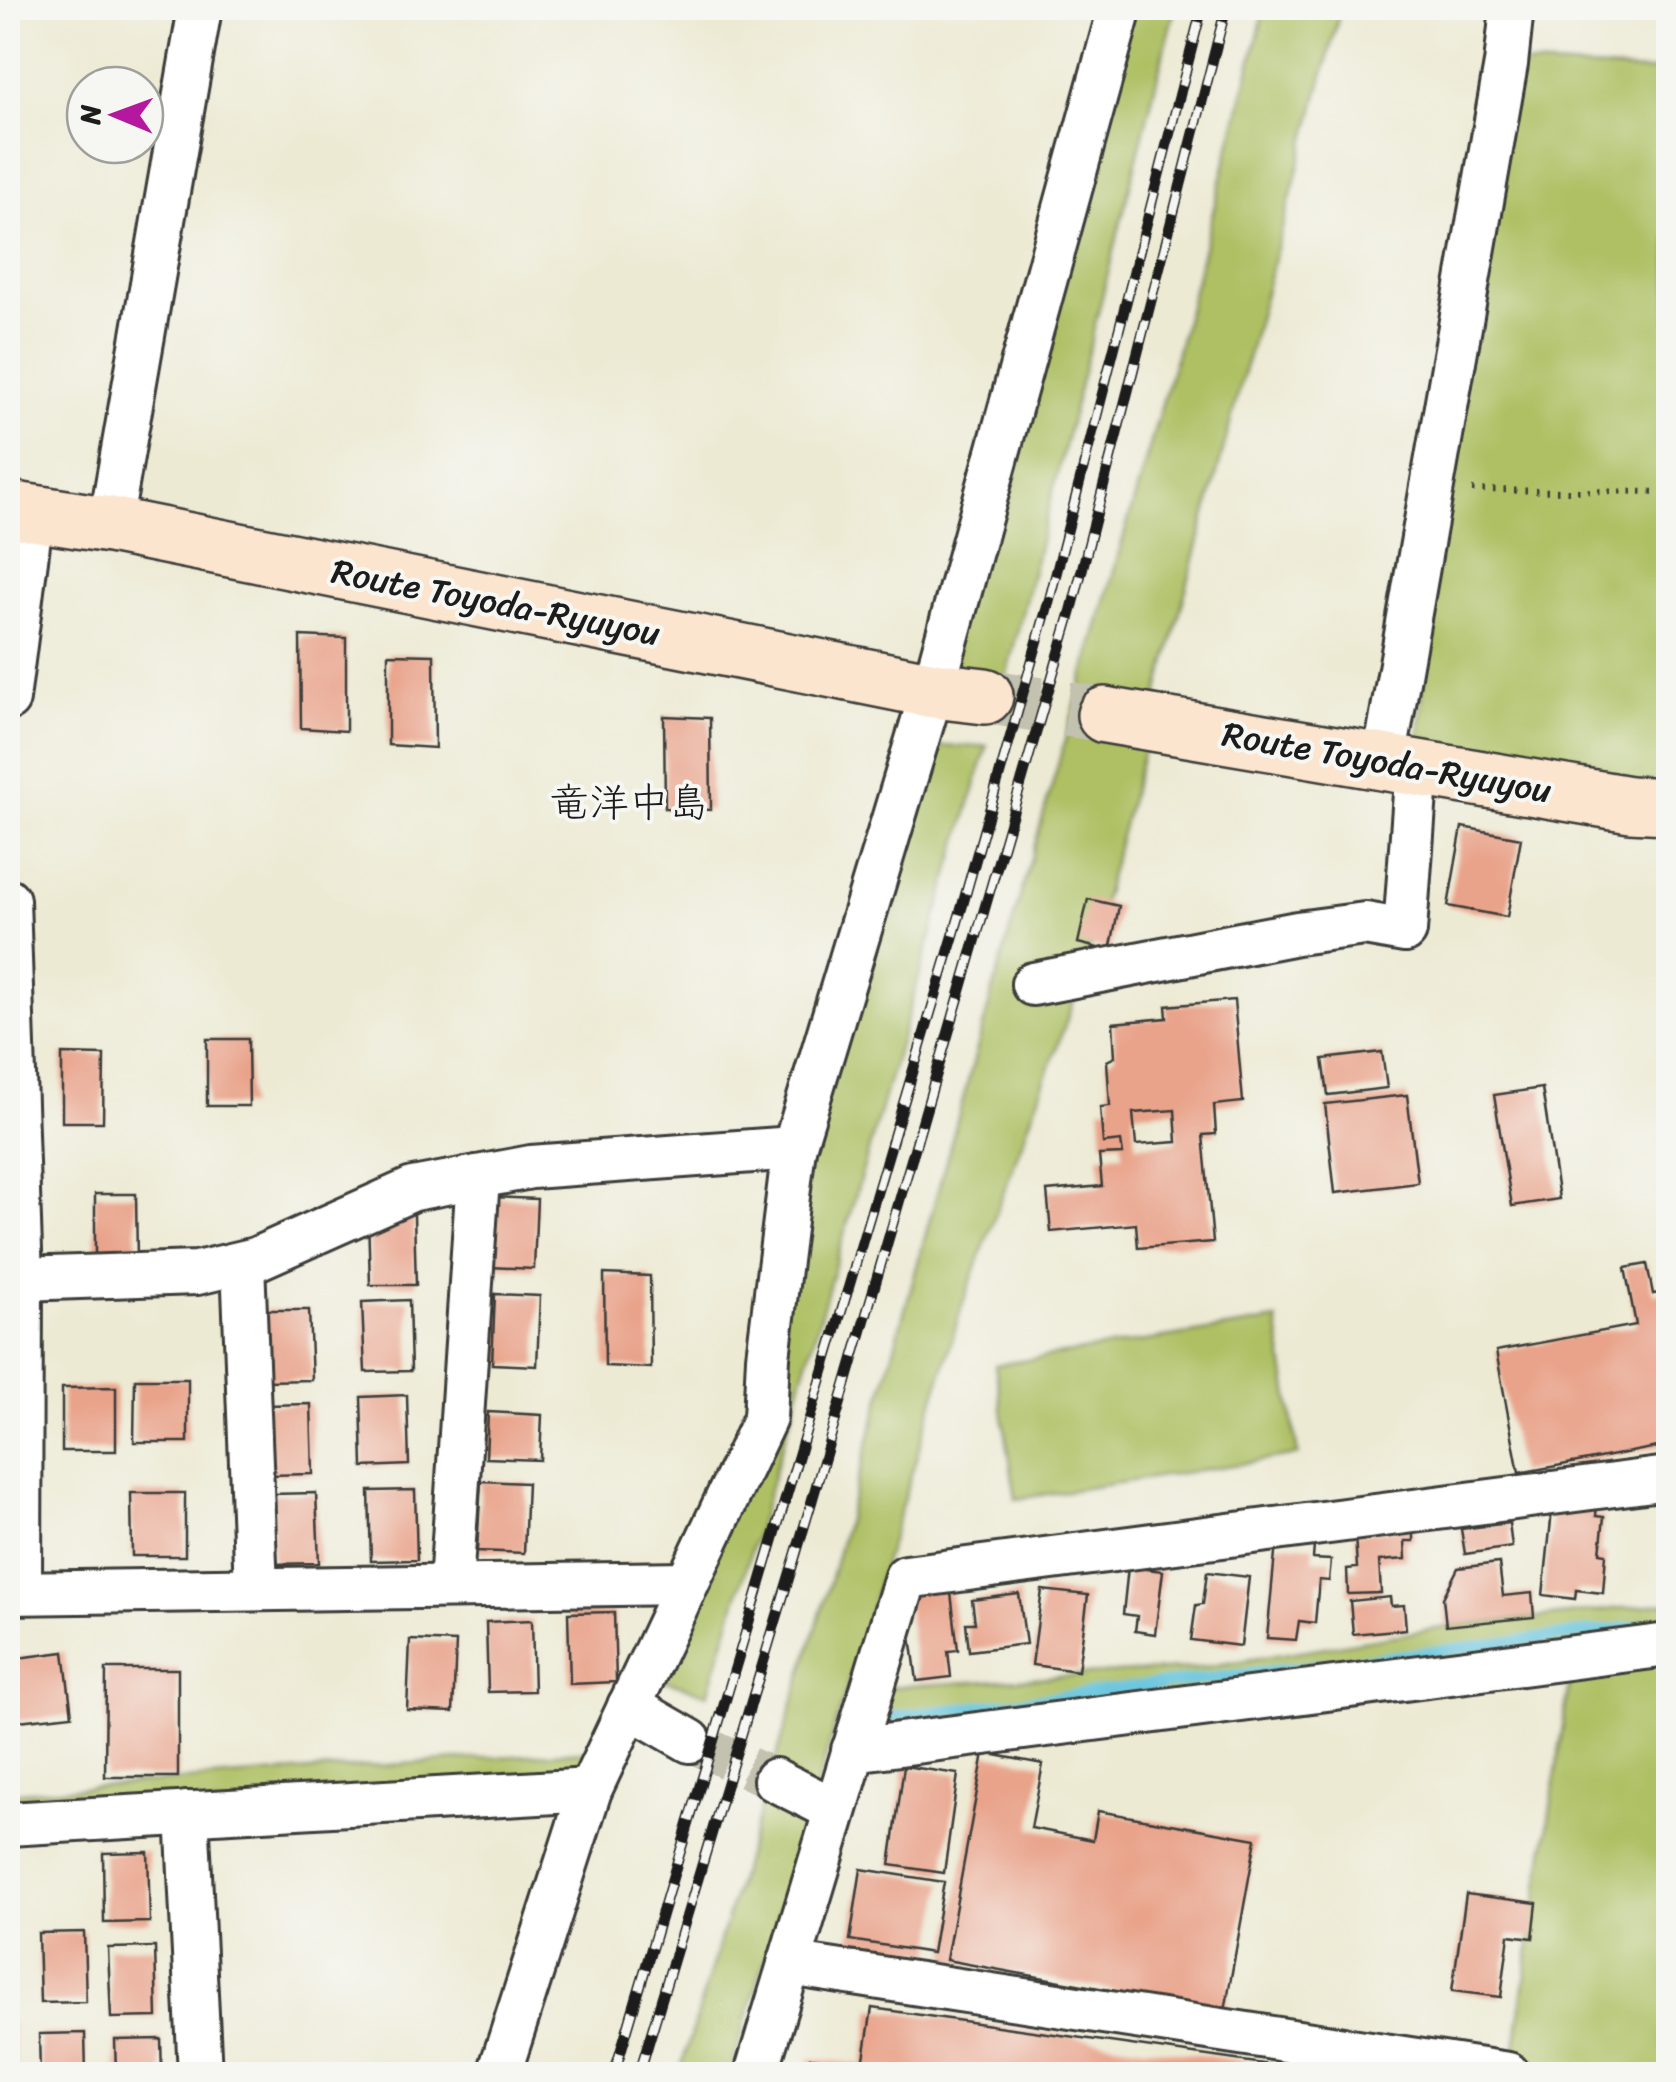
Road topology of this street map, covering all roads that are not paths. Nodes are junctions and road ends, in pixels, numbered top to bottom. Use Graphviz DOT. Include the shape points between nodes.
graph roads {
  1 [pos="200,8"];
  2 [pos="1120,8"];
  3 [pos="1512,8"];
  4 [pos="20,511"];
  5 [pos="110,525"];
  6 [pos="959,693"];
  7 [pos="8,698"];
  8 [pos="1105,715"];
  9 [pos="1400,764"];
  10 [pos="1668,806"];
  11 [pos="8,900"];
  12 [pos="1033,984"];
  13 [pos="10,1001"];
  14 [pos="794,1148"];
  15 [pos="478,1177"];
  16 [pos="243,1262"];
  17 [pos="21,1279"];
  18 [pos="1668,1478"];
  19 [pos="686,1583"];
  20 [pos="451,1585"];
  21 [pos="256,1588"];
  22 [pos="14,1592"];
  23 [pos="1668,1645"];
  24 [pos="629,1706"];
  25 [pos="690,1741"];
  26 [pos="853,1750"];
  27 [pos="774,1780"];
  28 [pos="590,1790"];
  29 [pos="835,1810"];
  30 [pos="188,1813"];
  31 [pos="8,1824"];
  32 [pos="789,1964"];
  33 [pos="200,2074"];
  34 [pos="499,2074"];
  35 [pos="756,2074"];
  36 [pos="1508,2074"];
  1 -- 5 [label="street"];
  2 -- 6 [label="street"];
  3 -- 9 [label="street" via="1430,489"];
  4 -- 5 [label="main road, Route Toyoda-Ryuyou"];
  4 -- 7 [label="street"];
  5 -- 6 [label="main road, Route Toyoda-Ryuyou"];
  6 -- 14 [label="street"];
  8 -- 9 [label="main road, Route Toyoda-Ryuyou"];
  9 -- 10 [label="main road, Route Toyoda-Ryuyou"];
  9 -- 12 [label="street" via="1405,931 1364,924 1297,932"];
  11 -- 13 [label="street"];
  13 -- 17 [label="street"];
  14 -- 15 [label="street" via="531,1167"];
  14 -- 19 [label="street" via="764,1418"];
  15 -- 16 [label="street" via="412,1189"];
  15 -- 20 [label="street"];
  16 -- 17 [label="street" via="197,1273"];
  16 -- 21 [label="street"];
  17 -- 22 [label="street"];
  18 -- 26 [label="street" via="906,1576"];
  19 -- 20 [label="street"];
  19 -- 24 [label="street"];
  20 -- 21 [label="street"];
  21 -- 22 [label="street"];
  23 -- 26 [label="street"];
  24 -- 25 [label="street"];
  24 -- 28 [label="street"];
  26 -- 29 [label="street"];
  27 -- 29 [label="street"];
  28 -- 30 [label="street"];
  28 -- 34 [label="street"];
  29 -- 32 [label="street"];
  30 -- 31 [label="street"];
  30 -- 33 [label="street"];
  32 -- 35 [label="street"];
  32 -- 36 [label="street"];
}
